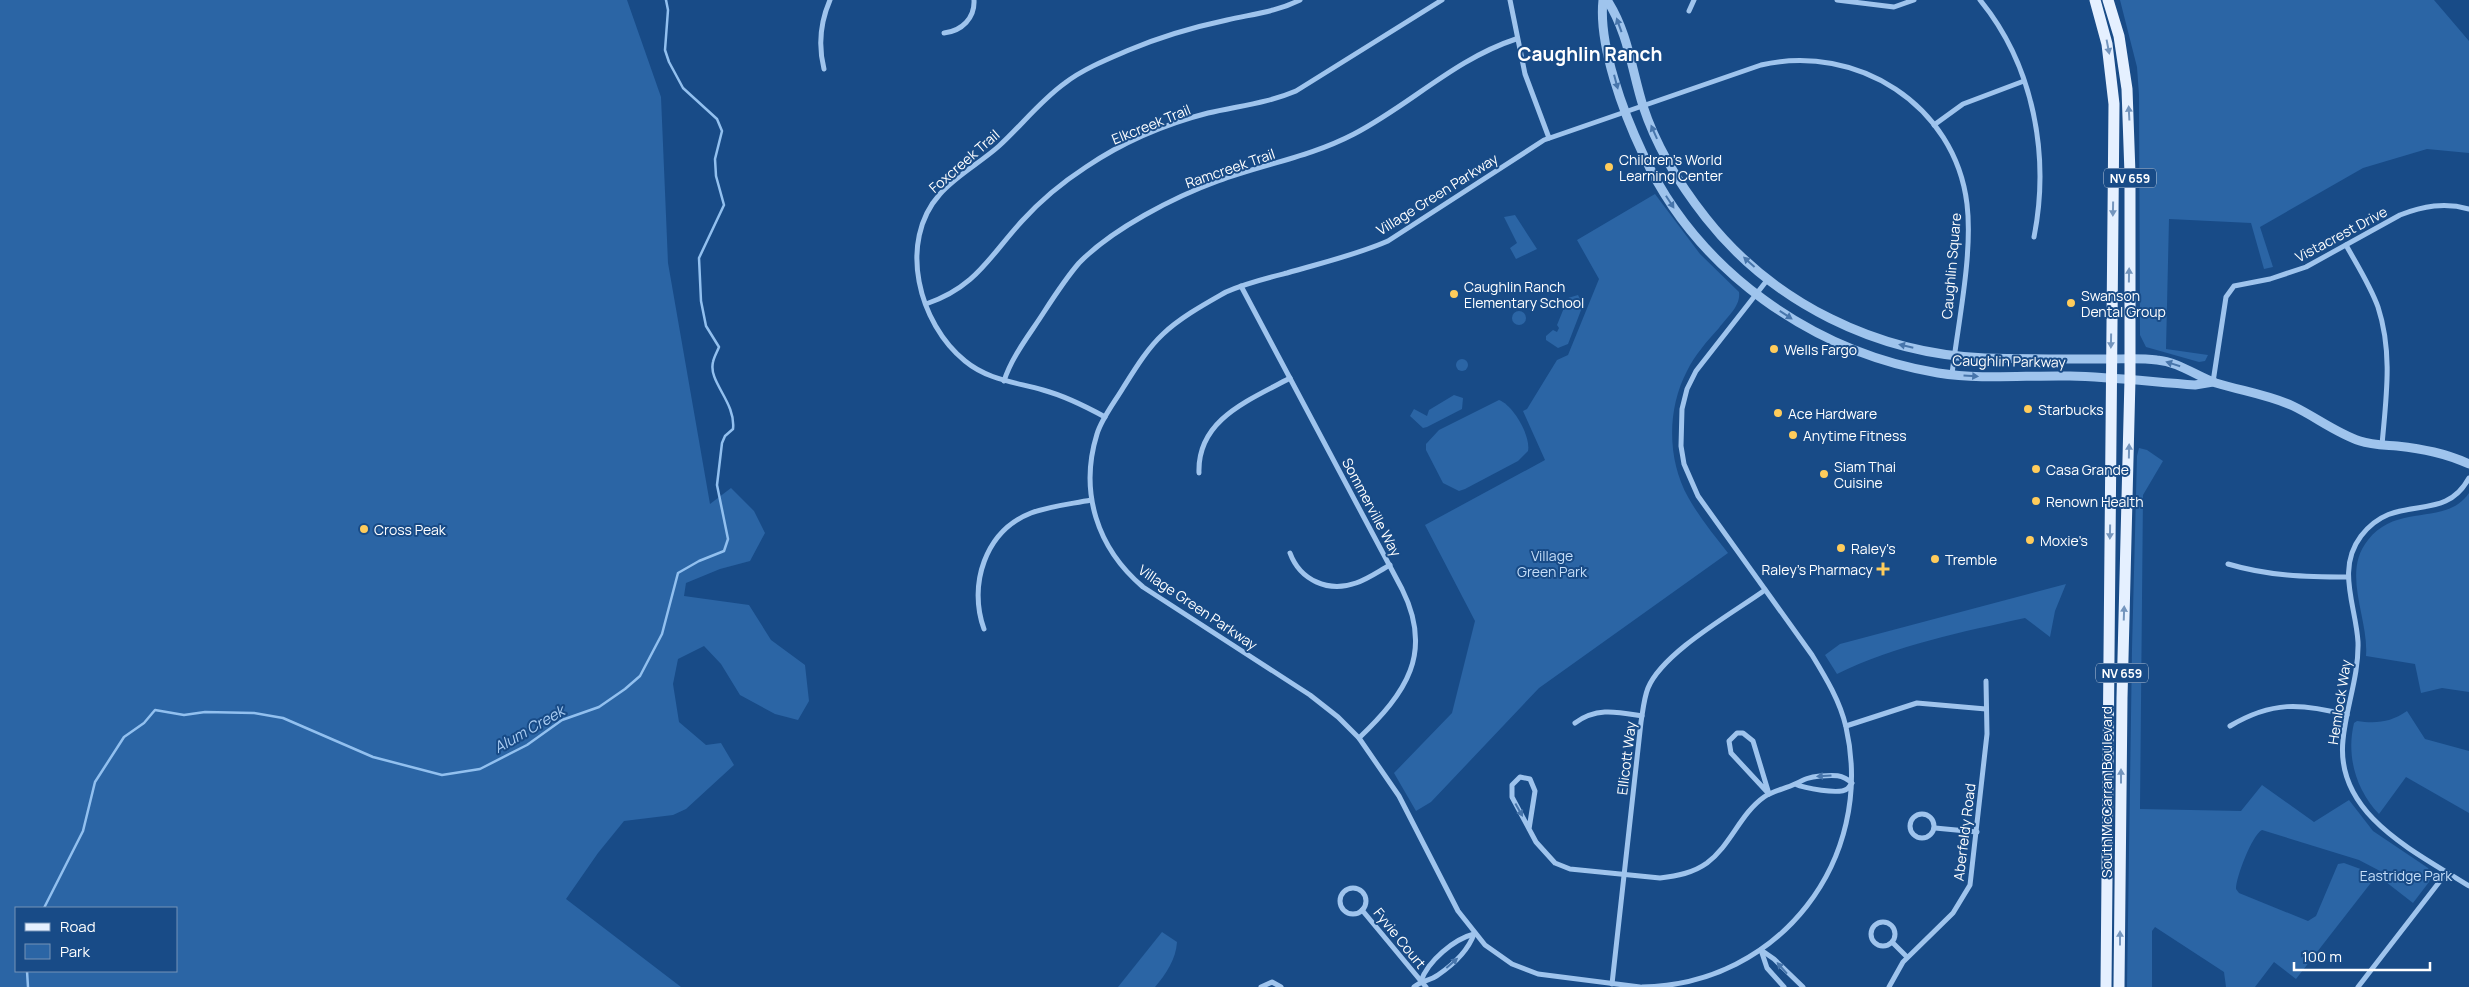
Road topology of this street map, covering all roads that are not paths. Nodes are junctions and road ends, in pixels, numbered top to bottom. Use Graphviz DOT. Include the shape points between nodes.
graph roads {
  1 [pos="830,0"];
  2 [pos="974,0"];
  3 [pos="1300,0"];
  4 [pos="1442,0"];
  5 [pos="1510,0"];
  6 [pos="1605,0"];
  7 [pos="1694,0"];
  8 [pos="1837,0"];
  9 [pos="1914,0"];
  10 [pos="1980,0"];
  11 [pos="2095,0"];
  12 [pos="2108,0"];
  13 [pos="1689,11"];
  14 [pos="944,33"];
  15 [pos="1516,39"];
  16 [pos="824,69"];
  17 [pos="2024,81"];
  18 [pos="1643,105"];
  19 [pos="1625,112"];
  20 [pos="1934,125"];
  21 [pos="1549,138"];
  22 [pos="2469,209"];
  23 [pos="2034,237"];
  24 [pos="2346,245"];
  25 [pos="1768,278"];
  26 [pos="1241,286"];
  27 [pos="1756,294"];
  28 [pos="926,304"];
  29 [pos="1954,355"];
  30 [pos="2128,359"];
  31 [pos="2111,360"];
  32 [pos="1952,374"];
  33 [pos="1290,378"];
  34 [pos="2112,378"];
  35 [pos="2130,379"];
  36 [pos="1004,381"];
  37 [pos="2213,382"];
  38 [pos="1105,417"];
  39 [pos="2382,445"];
  40 [pos="2469,464"];
  41 [pos="1199,474"];
  42 [pos="2469,478"];
  43 [pos="1091,500"];
  44 [pos="1290,553"];
  45 [pos="2228,564"];
  46 [pos="1390,565"];
  47 [pos="2348,577"];
  48 [pos="1765,590"];
  49 [pos="984,628"];
  50 [pos="1986,681"];
  51 [pos="1986,709"];
  52 [pos="2347,715"];
  53 [pos="1642,716"];
  54 [pos="1575,723"];
  55 [pos="1846,726"];
  56 [pos="2230,726"];
  57 [pos="1360,738"];
  58 [pos="1852,783"];
  59 [pos="1795,784"];
  60 [pos="1769,794"];
  61 [pos="1935,828"];
  62 [pos="1529,829"];
  63 [pos="1977,832"];
  64 [pos="2447,872"];
  65 [pos="1624,874"];
  66 [pos="2469,886"];
  67 [pos="1362,910"];
  68 [pos="1474,934"];
  69 [pos="1892,942"];
  70 [pos="1761,950"];
  71 [pos="1907,958"];
  72 [pos="1421,981"];
  73 [pos="1612,984"];
  74 [pos="1261,987"];
  75 [pos="1281,987"];
  76 [pos="1414,987"];
  77 [pos="1426,987"];
  78 [pos="1641,987"];
  79 [pos="1784,987"];
  80 [pos="1803,987"];
  81 [pos="1889,987"];
  82 [pos="2106,987"];
  83 [pos="2119,987"];
  84 [pos="2358,987"];
  1 -- 16 [label="street" via="821,29"];
  2 -- 14 [label="street" via="973,13 964,25"];
  3 -- 28 [label="street, Foxcreek Trail" via="1271,12 1157,39 1119,54 1058,88 999,146 948,186 931,206 920,228 916,253"];
  4 -- 28 [label="street, Elkcreek Trail" via="1296,91 1272,100 1178,122 1108,153 1075,174 1035,208 970,280 950,295"];
  5 -- 15 [label="street"];
  18 -- 6 [label="street, Caughlin Parkway, one-way" via="1628,48 1616,16"];
  6 -- 19 [label="street, Caughlin Parkway, one-way" via="1604,27"];
  7 -- 13 [label="street"];
  8 -- 9 [label="street" via="1894,7"];
  10 -- 17 [label="street" via="1998,25"];
  11 -- 31 [label="main road, South McCarran Boulevard / NV 659, one-way" via="2107,44 2114,104"];
  30 -- 12 [label="main road, South McCarran Boulevard / NV 659, one-way" via="2129,125 2122,56"];
  15 -- 21 [label="street" via="1530,90"];
  15 -- 36 [label="street, Ramcreek Trail" via="1483,51 1342,140 1313,153 1192,191 1112,236 1080,262 1062,285 1013,361"];
  17 -- 20 [label="street" via="1964,104"];
  17 -- 23 [label="street" via="2034,112 2040,158 2040,194"];
  18 -- 19 [label="street, Village Green Parkway"];
  18 -- 20 [label="street, Caughlin Square" via="1761,65 1814,60 1859,69 1877,78 1910,100"];
  25 -- 18 [label="street, Caughlin Parkway, one-way" via="1730,245 1688,194"];
  19 -- 21 [label="street, Village Green Parkway"];
  19 -- 27 [label="street, Caughlin Parkway, one-way" via="1646,162 1678,213 1709,251"];
  20 -- 29 [label="street, Caughlin Square" via="1957,165 1964,183 1967,206 1967,245"];
  21 -- 26 [label="street, Village Green Parkway" via="1388,241"];
  22 -- 24 [label="street, Vistacrest Drive" via="2447,205 2416,209"];
  24 -- 37 [label="street, Vistacrest Drive" via="2288,274 2240,283 2229,291"];
  24 -- 39 [label="street" via="2370,287 2386,340 2388,378"];
  25 -- 27 [label="street, Village Green Parkway"];
  29 -- 25 [label="street, Caughlin Parkway, one-way" via="1900,345 1855,330 1810,308"];
  26 -- 33 [label="street, Sommerville Way"];
  26 -- 38 [label="street, Village Green Parkway" via="1202,306 1164,333 1142,358"];
  27 -- 32 [label="street, Caughlin Parkway, one-way" via="1801,324 1842,345 1890,362"];
  27 -- 48 [label="street, Village Green Parkway" via="1696,371 1687,389 1680,427 1684,464 1690,482"];
  28 -- 36 [label="street, Foxcreek Trail" via="939,333 955,352 980,371"];
  29 -- 31 [label="street, Caughlin Parkway"];
  29 -- 32 [label="street, Caughlin Square"];
  30 -- 31 [label="street, Caughlin Parkway"];
  30 -- 35 [label="main road, South McCarran Boulevard / NV 659"];
  37 -- 30 [label="street, Caughlin Parkway, one-way" via="2172,363"];
  31 -- 34 [label="main road, South McCarran Boulevard / NV 659"];
  32 -- 34 [label="street, Caughlin Parkway, one-way"];
  33 -- 41 [label="street" via="1225,414 1203,446 1198,462"];
  33 -- 46 [label="street, Sommerville Way"];
  34 -- 35 [label="street, Caughlin Parkway"];
  34 -- 82 [label="main road, South McCarran Boulevard / NV 659, one-way"];
  35 -- 37 [label="street, Caughlin Parkway" via="2195,385"];
  83 -- 35 [label="main road, South McCarran Boulevard / NV 659, one-way"];
  36 -- 38 [label="street, Foxcreek Trail" via="1061,396"];
  37 -- 39 [label="street" via="2282,402 2354,439"];
  38 -- 43 [label="street, Village Green Parkway" via="1097,434 1090,468"];
  39 -- 40 [label="street" via="2439,452"];
  42 -- 47 [label="street, Hemlock Way" via="2458,495 2446,502 2396,510 2376,520 2355,546 2348,564"];
  43 -- 49 [label="street" via="1029,514 1014,522 994,542 982,567 978,587 979,613"];
  43 -- 57 [label="street, Village Green Parkway" via="1109,549 1130,576 1310,695"];
  44 -- 46 [label="street" via="1294,564 1305,576 1323,585 1355,584"];
  45 -- 47 [label="street" via="2286,577"];
  46 -- 57 [label="street, Sommerville Way" via="1414,616 1417,647 1414,663 1400,694"];
  47 -- 52 [label="street, Hemlock Way" via="2358,648 2357,671"];
  48 -- 53 [label="street, Ellicott Way" via="1665,664 1648,688"];
  48 -- 55 [label="street, Village Green Parkway" via="1827,679"];
  50 -- 51 [label="street, Aberfeldy Road"];
  51 -- 55 [label="street" via="1917,703"];
  51 -- 63 [label="street, Aberfeldy Road" via="1987,734"];
  52 -- 56 [label="street" via="2302,706 2276,706"];
  52 -- 64 [label="street, Hemlock Way" via="2342,756 2348,782 2361,806 2379,826"];
  53 -- 54 [label="street" via="1600,711"];
  53 -- 65 [label="street, Ellicott Way"];
  55 -- 58 [label="street, Village Green Parkway"];
  57 -- 68 [label="street, Village Green Parkway" via="1392,784 1458,911"];
  58 -- 59 [label="street" via="1839,791 1804,788"];
  58 -- 59 [label="street, one-way" via="1845,776 1838,775 1807,777"];
  58 -- 70 [label="street, Village Green Parkway" via="1845,830 1829,872 1802,913"];
  59 -- 60 [label="street"];
  60 -- 60 [label="street" via="1753,741 1748,735 1737,733 1729,741 1731,753"];
  60 -- 65 [label="street" via="1756,804 1727,843 1705,865 1690,872 1660,878"];
  61 -- 61 [label="street" via="1931,818 1923,814 1914,817 1910,824 1915,836 1921,838 1928,837"];
  61 -- 63 [label="street"];
  62 -- 62 [label="street, one-way" via="1535,790 1530,779 1520,777 1512,785 1512,797"];
  62 -- 65 [label="street" via="1542,850 1562,867"];
  63 -- 71 [label="street, Aberfeldy Road" via="1967,894 1953,913"];
  64 -- 66 [label="street, Hemlock Way"];
  64 -- 84 [label="street"];
  65 -- 73 [label="street, Ellicott Way"];
  67 -- 67 [label="street, Fyvie Court" via="1366,903 1363,893 1355,888 1344,892 1341,901 1344,910 1352,913"];
  67 -- 72 [label="street, Fyvie Court"];
  68 -- 72 [label="street" via="1459,940 1428,966"];
  72 -- 68 [label="street, one-way" via="1438,975 1467,950"];
  68 -- 73 [label="street, Village Green Parkway" via="1523,969 1556,978"];
  69 -- 69 [label="street" via="1895,935 1892,925 1884,921 1874,925 1871,934 1874,942 1880,946"];
  69 -- 71 [label="street"];
  70 -- 78 [label="street, Village Green Parkway" via="1727,969 1704,977 1658,987"];
  70 -- 79 [label="street" via="1766,968"];
  80 -- 70 [label="street, one-way"];
  71 -- 81 [label="street, Aberfeldy Road"];
  72 -- 76 [label="street"];
  72 -- 77 [label="street"];
  73 -- 78 [label="street, Village Green Parkway"];
  74 -- 75 [label="street" via="1272,982"];
}
